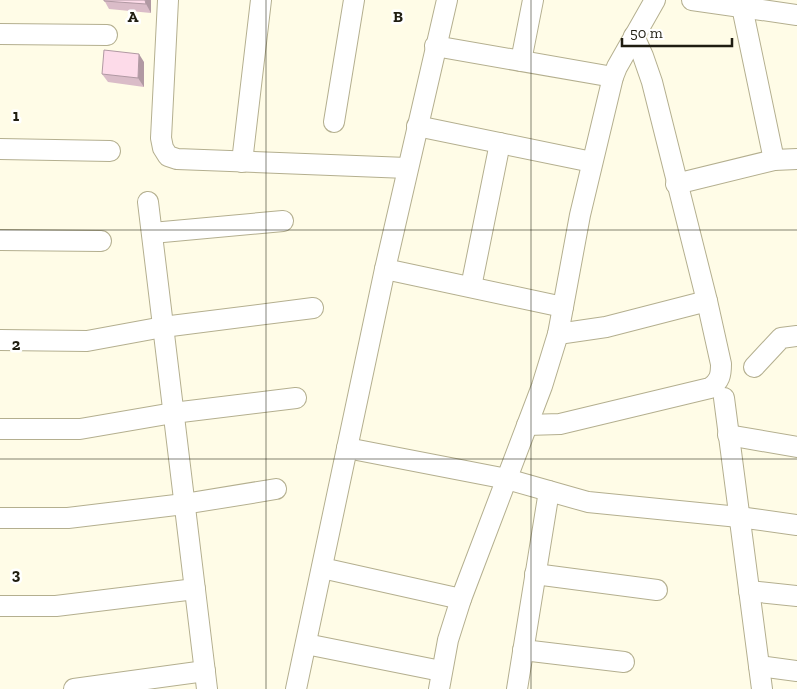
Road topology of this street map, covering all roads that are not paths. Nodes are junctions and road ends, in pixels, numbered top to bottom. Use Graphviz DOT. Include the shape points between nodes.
graph roads {
  1 [pos="168,0"];
  2 [pos="261,0"];
  3 [pos="354,0"];
  4 [pos="447,0"];
  5 [pos="533,0"];
  6 [pos="655,0"];
  7 [pos="692,0"];
  8 [pos="742,7"];
  9 [pos="797,15"];
  10 [pos="0,34"];
  11 [pos="107,35"];
  12 [pos="634,36"];
  13 [pos="435,46"];
  14 [pos="521,61"];
  15 [pos="613,77"];
  16 [pos="334,122"];
  17 [pos="417,126"];
  18 [pos="500,143"];
  19 [pos="0,149"];
  20 [pos="110,151"];
  21 [pos="797,159"];
  22 [pos="774,160"];
  23 [pos="242,162"];
  24 [pos="592,162"];
  25 [pos="407,168"];
  26 [pos="676,184"];
  27 [pos="148,202"];
  28 [pos="283,221"];
  29 [pos="152,233"];
  30 [pos="0,240"];
  31 [pos="101,241"];
  32 [pos="385,269"];
  33 [pos="471,288"];
  34 [pos="707,301"];
  35 [pos="563,307"];
  36 [pos="313,308"];
  37 [pos="163,328"];
  38 [pos="558,334"];
  39 [pos="797,336"];
  40 [pos="0,340"];
  41 [pos="754,367"];
  42 [pos="296,398"];
  43 [pos="724,398"];
  44 [pos="173,413"];
  45 [pos="527,425"];
  46 [pos="0,429"];
  47 [pos="728,435"];
  48 [pos="797,447"];
  49 [pos="347,448"];
  50 [pos="507,479"];
  51 [pos="276,489"];
  52 [pos="549,491"];
  53 [pos="184,504"];
  54 [pos="739,517"];
  55 [pos="0,518"];
  56 [pos="797,525"];
  57 [pos="322,568"];
  58 [pos="536,574"];
  59 [pos="195,589"];
  60 [pos="657,590"];
  61 [pos="748,591"];
  62 [pos="797,596"];
  63 [pos="461,599"];
  64 [pos="0,606"];
  65 [pos="306,644"];
  66 [pos="523,650"];
  67 [pos="624,662"];
  68 [pos="758,666"];
  69 [pos="797,672"];
  70 [pos="206,680"];
  71 [pos="440,680"];
  72 [pos="74,689"];
  73 [pos="296,689"];
  74 [pos="517,689"];
  75 [pos="762,689"];
  1 -- 23 [label="street" via="163,148 168,156 177,160"];
  2 -- 23 [label="street"];
  3 -- 16 [label="street"];
  4 -- 13 [label="street"];
  5 -- 14 [label="street"];
  6 -- 12 [label="street"];
  7 -- 8 [label="street"];
  8 -- 9 [label="street"];
  8 -- 22 [label="street"];
  10 -- 11 [label="street"];
  12 -- 15 [label="street"];
  12 -- 26 [label="street" via="652,82"];
  13 -- 14 [label="street"];
  13 -- 17 [label="street"];
  14 -- 15 [label="street"];
  15 -- 24 [label="street"];
  17 -- 18 [label="street"];
  17 -- 25 [label="street"];
  18 -- 24 [label="street"];
  18 -- 33 [label="street"];
  19 -- 20 [label="street"];
  21 -- 22 [label="street"];
  22 -- 26 [label="street"];
  23 -- 25 [label="street"];
  24 -- 35 [label="street"];
  25 -- 32 [label="street"];
  26 -- 34 [label="street"];
  27 -- 29 [label="street"];
  28 -- 29 [label="street"];
  29 -- 37 [label="street"];
  30 -- 31 [label="street"];
  32 -- 33 [label="street"];
  32 -- 49 [label="street"];
  33 -- 35 [label="street"];
  34 -- 38 [label="street" via="606,327"];
  34 -- 45 [label="street" via="721,364 718,382 710,388 560,424"];
  35 -- 38 [label="street"];
  36 -- 37 [label="street"];
  37 -- 40 [label="street" via="87,341"];
  37 -- 44 [label="street"];
  38 -- 45 [label="street"];
  39 -- 41 [label="street" via="781,338"];
  42 -- 44 [label="street"];
  43 -- 47 [label="street"];
  44 -- 46 [label="street" via="80,429"];
  44 -- 53 [label="street"];
  45 -- 50 [label="street"];
  47 -- 48 [label="street"];
  47 -- 54 [label="street"];
  49 -- 50 [label="street"];
  49 -- 57 [label="street"];
  50 -- 52 [label="street"];
  50 -- 63 [label="street"];
  51 -- 53 [label="street"];
  52 -- 54 [label="street" via="588,502"];
  52 -- 58 [label="street"];
  53 -- 55 [label="street" via="68,518"];
  53 -- 59 [label="street"];
  54 -- 56 [label="street"];
  54 -- 61 [label="street"];
  57 -- 63 [label="street"];
  57 -- 65 [label="street"];
  58 -- 60 [label="street"];
  58 -- 66 [label="street"];
  59 -- 64 [label="street" via="56,606"];
  59 -- 70 [label="street"];
  61 -- 62 [label="street"];
  61 -- 68 [label="street"];
  63 -- 71 [label="street"];
  65 -- 71 [label="street"];
  65 -- 73 [label="street"];
  66 -- 67 [label="street"];
  66 -- 74 [label="street"];
  68 -- 69 [label="street"];
  68 -- 75 [label="street"];
  70 -- 72 [label="street"];
}
